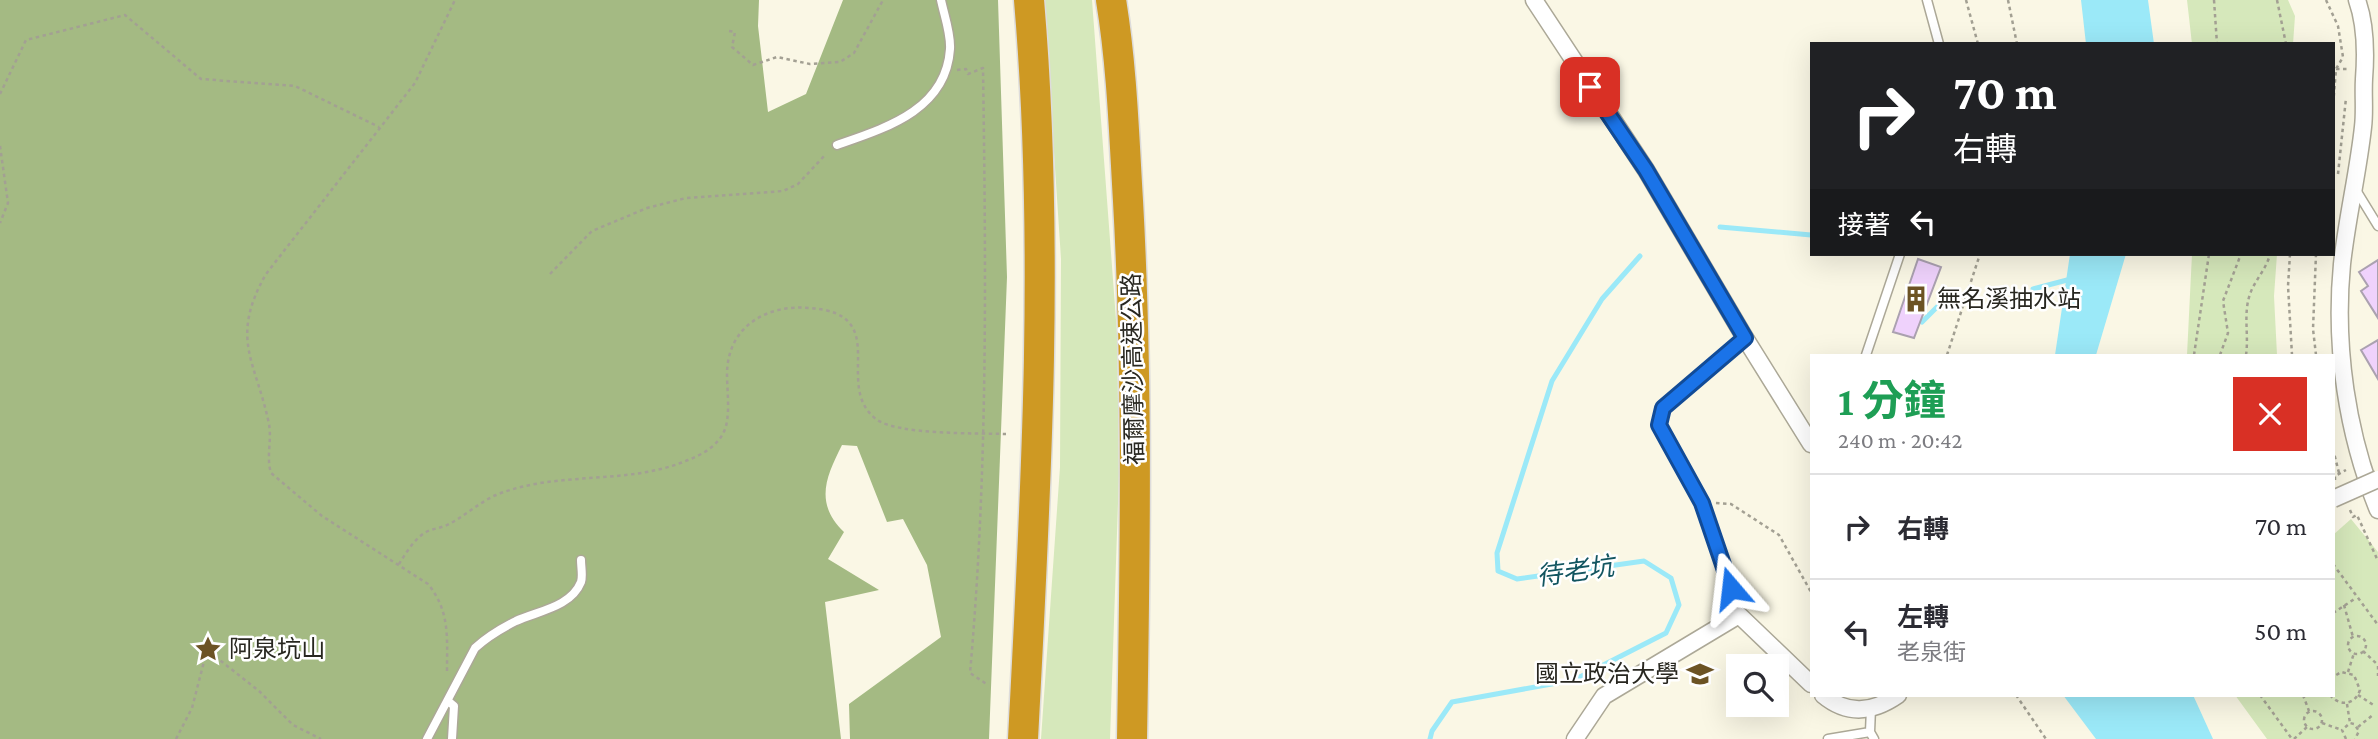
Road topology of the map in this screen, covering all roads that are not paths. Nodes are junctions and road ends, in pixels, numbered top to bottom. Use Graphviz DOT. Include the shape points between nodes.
graph roads {
  1 [pos="941,0"];
  2 [pos="1029,0"];
  3 [pos="1111,0"];
  4 [pos="1534,0"];
  5 [pos="1927,0"];
  6 [pos="2357,0"];
  7 [pos="1938,42"];
  8 [pos="2366,61"];
  9 [pos="837,145"];
  10 [pos="2353,186"];
  11 [pos="2378,226"];
  12 [pos="1899,256"];
  13 [pos="1745,338"];
  14 [pos="1866,354"];
  15 [pos="1810,442"];
  16 [pos="2378,479"];
  17 [pos="2335,498"];
  18 [pos="2378,510"];
  19 [pos="581,560"];
  20 [pos="1739,615"];
  21 [pos="1810,683"];
  22 [pos="1825,697"];
  23 [pos="1894,697"];
  24 [pos="447,701"];
  25 [pos="1871,708"];
  26 [pos="1870,737"];
  27 [pos="427,739"];
  28 [pos="452,739"];
  29 [pos="1023,739"];
  30 [pos="1132,739"];
  31 [pos="1575,739"];
  32 [pos="1828,739"];
  1 -- 9 [label="lane" via="950,48 945,73 935,91 921,107 892,125"];
  2 -- 29 [label="highway" via="1041,248 1034,540"];
  3 -- 30 [label="highway, 福爾摩沙高速公路" via="1120,57 1134,306"];
  4 -- 13 [label="street" via="1646,170"];
  5 -- 7 [label="lane"];
  6 -- 8 [label="street"];
  8 -- 10 [label="street" via="2363,125"];
  10 -- 11 [label="lane"];
  10 -- 18 [label="street" via="2341,278 2343,368 2360,465"];
  12 -- 14 [label="lane"];
  13 -- 15 [label="street"];
  13 -- 20 [label="lane" via="1663,408 1659,425 1702,503"];
  16 -- 17 [label="street, bridge"];
  19 -- 24 [label="lane" via="582,581 572,594 555,607 485,639 475,648"];
  20 -- 21 [label="street"];
  20 -- 31 [label="street" via="1604,696"];
  22 -- 25 [label="street" via="1839,708"];
  23 -- 25 [label="street"];
  24 -- 27 [label="lane"];
  24 -- 28 [label="lane" via="454,706"];
  25 -- 26 [label="lane"];
  26 -- 32 [label="lane"];
}
